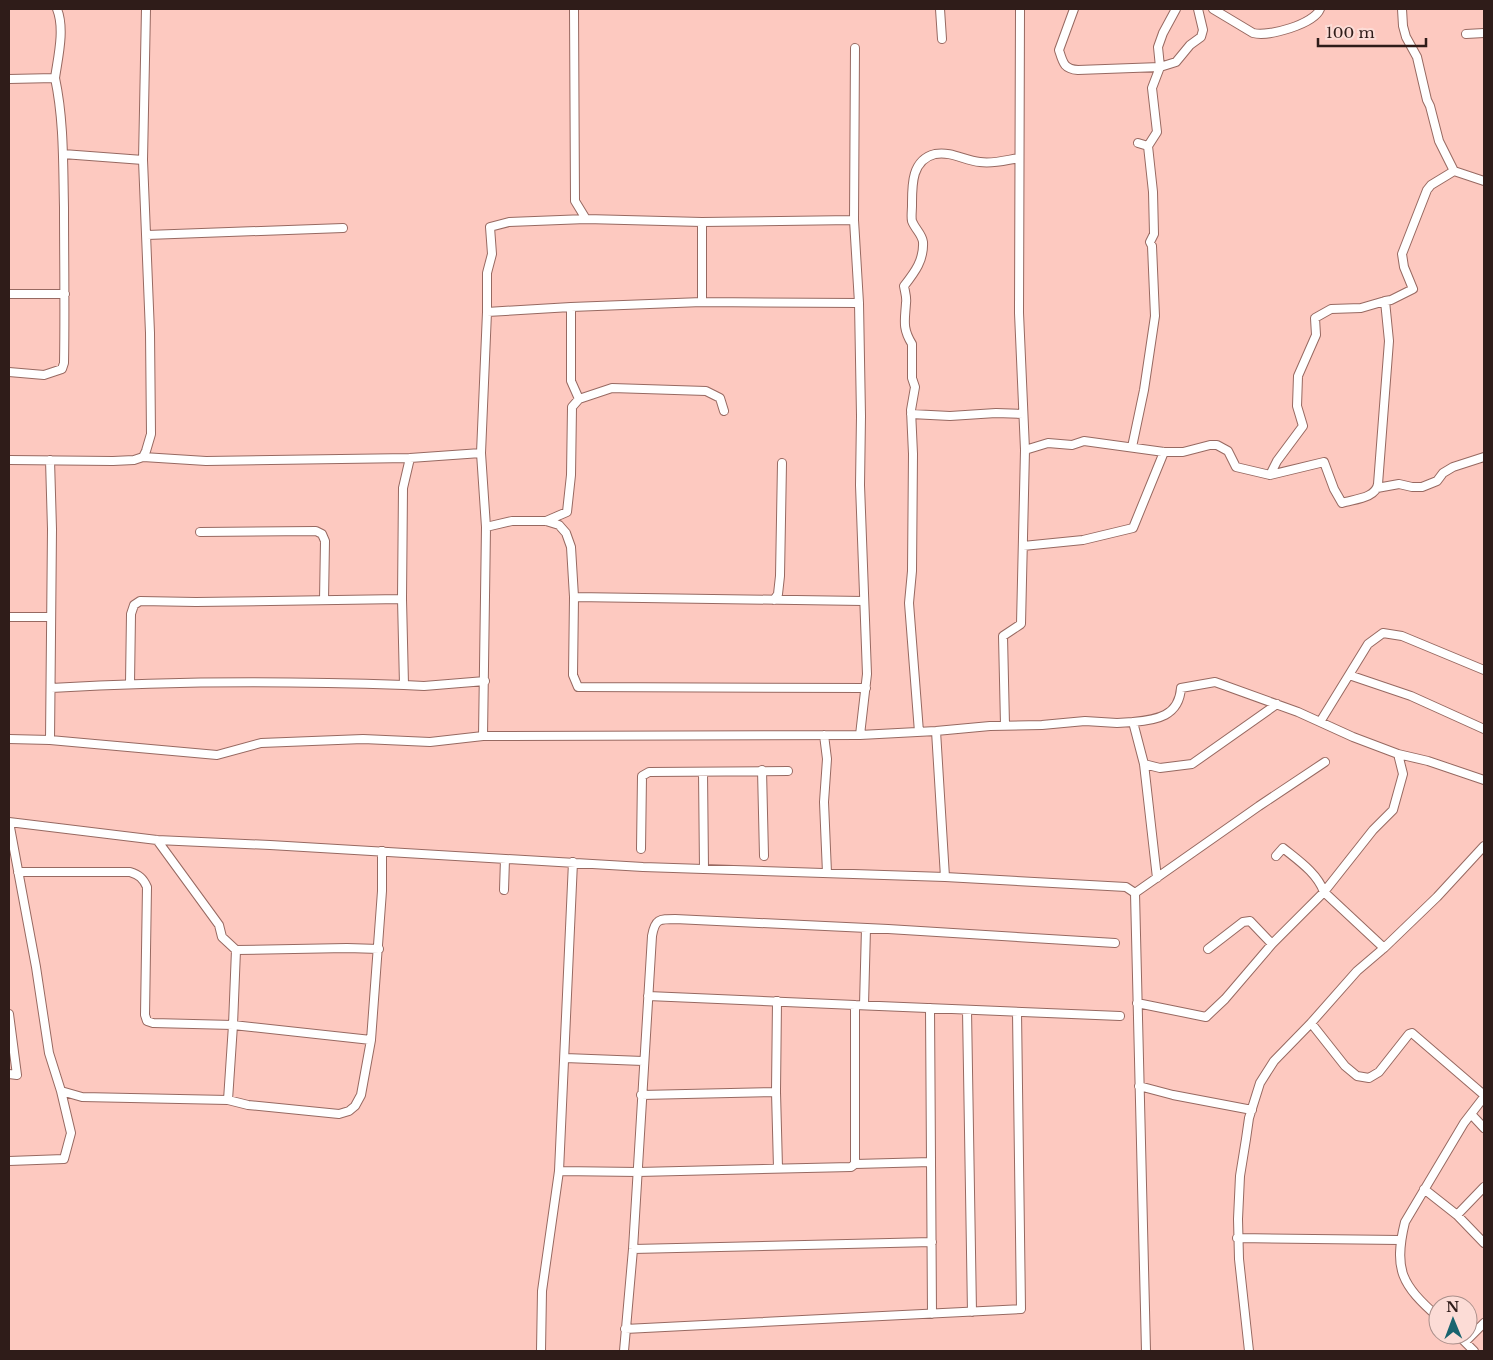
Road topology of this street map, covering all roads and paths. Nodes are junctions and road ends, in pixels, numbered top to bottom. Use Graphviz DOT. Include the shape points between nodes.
graph roads {
  1 [pos="57,9"];
  2 [pos="146,9"];
  3 [pos="574,9"];
  4 [pos="940,9"];
  5 [pos="1020,9"];
  6 [pos="1074,9"];
  7 [pos="1176,9"];
  8 [pos="1198,9"];
  9 [pos="1213,9"];
  10 [pos="1320,9"];
  11 [pos="1402,9"];
  12 [pos="1484,33"];
  13 [pos="1466,34"];
  14 [pos="942,39"];
  15 [pos="855,48"];
  16 [pos="1160,67"];
  17 [pos="55,78"];
  18 [pos="9,79"];
  19 [pos="1138,143"];
  20 [pos="1148,146"];
  21 [pos="63,154"];
  22 [pos="1019,158"];
  23 [pos="144,160"];
  24 [pos="1454,171"];
  25 [pos="1484,181"];
  26 [pos="586,220"];
  27 [pos="854,220"];
  28 [pos="702,222"];
  29 [pos="343,228"];
  30 [pos="147,235"];
  31 [pos="9,294"];
  32 [pos="65,294"];
  33 [pos="1385,301"];
  34 [pos="702,302"];
  35 [pos="859,303"];
  36 [pos="571,307"];
  37 [pos="487,312"];
  38 [pos="9,372"];
  39 [pos="579,399"];
  40 [pos="724,410"];
  41 [pos="911,414"];
  42 [pos="1023,414"];
  43 [pos="1132,448"];
  44 [pos="1025,450"];
  45 [pos="1164,452"];
  46 [pos="481,453"];
  47 [pos="143,457"];
  48 [pos="1484,457"];
  49 [pos="410,458"];
  50 [pos="9,460"];
  51 [pos="50,460"];
  52 [pos="782,464"];
  53 [pos="1270,475"];
  54 [pos="1378,488"];
  55 [pos="546,521"];
  56 [pos="486,527"];
  57 [pos="200,532"];
  58 [pos="1023,546"];
  59 [pos="574,597"];
  60 [pos="402,599"];
  61 [pos="324,600"];
  62 [pos="774,600"];
  63 [pos="863,601"];
  64 [pos="9,617"];
  65 [pos="50,617"];
  66 [pos="1484,670"];
  67 [pos="1349,675"];
  68 [pos="484,681"];
  69 [pos="130,683"];
  70 [pos="404,685"];
  71 [pos="51,688"];
  72 [pos="866,688"];
  73 [pos="1277,704"];
  74 [pos="1133,722"];
  75 [pos="1320,722"];
  76 [pos="1004,726"];
  77 [pos="1484,729"];
  78 [pos="919,732"];
  79 [pos="936,732"];
  80 [pos="824,735"];
  81 [pos="860,735"];
  82 [pos="483,736"];
  83 [pos="9,739"];
  84 [pos="50,740"];
  85 [pos="1398,754"];
  86 [pos="1325,762"];
  87 [pos="1144,764"];
  88 [pos="762,770"];
  89 [pos="788,771"];
  90 [pos="703,772"];
  91 [pos="1484,780"];
  92 [pos="9,822"];
  93 [pos="156,840"];
  94 [pos="1484,848"];
  95 [pos="641,849"];
  96 [pos="382,851"];
  97 [pos="764,856"];
  98 [pos="1276,856"];
  99 [pos="505,859"];
  100 [pos="573,862"];
  101 [pos="704,869"];
  102 [pos="18,872"];
  103 [pos="827,873"];
  104 [pos="945,877"];
  105 [pos="1157,878"];
  106 [pos="504,890"];
  107 [pos="1324,892"];
  108 [pos="1135,893"];
  109 [pos="866,928"];
  110 [pos="1115,943"];
  111 [pos="1272,944"];
  112 [pos="1384,948"];
  113 [pos="379,949"];
  114 [pos="1208,949"];
  115 [pos="236,950"];
  116 [pos="648,996"];
  117 [pos="777,1001"];
  118 [pos="1137,1003"];
  119 [pos="855,1005"];
  120 [pos="864,1005"];
  121 [pos="930,1008"];
  122 [pos="966,1010"];
  123 [pos="1017,1012"];
  124 [pos="9,1014"];
  125 [pos="1120,1016"];
  126 [pos="1311,1023"];
  127 [pos="233,1025"];
  128 [pos="371,1040"];
  129 [pos="565,1058"];
  130 [pos="643,1061"];
  131 [pos="9,1074"];
  132 [pos="1139,1086"];
  133 [pos="61,1091"];
  134 [pos="776,1092"];
  135 [pos="641,1095"];
  136 [pos="1484,1096"];
  137 [pos="228,1100"];
  138 [pos="1252,1110"];
  139 [pos="1471,1114"];
  140 [pos="1484,1128"];
  141 [pos="9,1161"];
  142 [pos="931,1162"];
  143 [pos="855,1164"];
  144 [pos="778,1168"];
  145 [pos="559,1171"];
  146 [pos="638,1172"];
  147 [pos="1484,1187"];
  148 [pos="1424,1190"];
  149 [pos="1457,1215"];
  150 [pos="1237,1238"];
  151 [pos="1400,1240"];
  152 [pos="932,1242"];
  153 [pos="1484,1243"];
  154 [pos="633,1249"];
  155 [pos="1428,1308"];
  156 [pos="972,1312"];
  157 [pos="932,1314"];
  158 [pos="625,1329"];
  159 [pos="541,1351"];
  160 [pos="624,1351"];
  161 [pos="1146,1351"];
  162 [pos="1249,1351"];
  1 -- 17 [label="street" via="61,17"];
  2 -- 23 [label="street"];
  3 -- 26 [label="street" via="575,201"];
  4 -- 14 [label="street"];
  5 -- 22 [label="street"];
  6 -- 16 [label="street" via="1060,50 1062,60 1070,70"];
  7 -- 16 [label="street" via="1158,47"];
  8 -- 16 [label="street" via="1203,30 1201,37 1176,62"];
  9 -- 10 [label="street" via="1260,35 1297,25 1318,14"];
  11 -- 24 [label="street" via="1406,38 1417,57 1426,100"];
  12 -- 13 [label="street"];
  15 -- 27 [label="street"];
  16 -- 20 [label="street" via="1152,88 1157,132"];
  17 -- 18 [label="street"];
  17 -- 21 [label="street"];
  19 -- 20 [label="street"];
  20 -- 43 [label="street" via="1153,192 1154,234 1150,242 1155,316"];
  21 -- 23 [label="street"];
  21 -- 32 [label="street"];
  22 -- 41 [label="street" via="993,163 951,154 933,155 915,171 912,221 923,240 921,261 904,286 904,321 912,344 915,387"];
  22 -- 42 [label="street"];
  23 -- 30 [label="street"];
  24 -- 25 [label="street"];
  24 -- 33 [label="street" via="1431,184 1427,190 1402,254 1413,289"];
  26 -- 28 [label="street"];
  26 -- 37 [label="street" via="509,222 490,227 492,254 487,272"];
  27 -- 28 [label="street"];
  27 -- 35 [label="street"];
  28 -- 34 [label="street"];
  29 -- 30 [label="street"];
  30 -- 47 [label="street" via="151,434"];
  31 -- 32 [label="street"];
  32 -- 38 [label="street" via="62,369 44,375"];
  33 -- 53 [label="street" via="1361,308 1331,309 1315,318 1316,335 1298,376 1297,406 1303,426"];
  33 -- 54 [label="street" via="1389,341"];
  34 -- 35 [label="street"];
  34 -- 36 [label="street"];
  35 -- 63 [label="street"];
  36 -- 37 [label="street"];
  36 -- 39 [label="street" via="571,381"];
  37 -- 46 [label="street"];
  39 -- 40 [label="street" via="612,388 706,391 720,398"];
  39 -- 55 [label="street" via="572,407 567,512"];
  41 -- 42 [label="street"];
  41 -- 78 [label="street" via="912,571 909,603"];
  42 -- 44 [label="street"];
  43 -- 44 [label="street" via="1090,441 1072,445 1048,443"];
  43 -- 45 [label="street"];
  44 -- 58 [label="street"];
  45 -- 53 [label="street" via="1217,445 1228,451 1236,467"];
  45 -- 58 [label="street" via="1134,528 1083,540"];
  46 -- 49 [label="street"];
  46 -- 56 [label="street"];
  47 -- 49 [label="street" via="206,461"];
  47 -- 51 [label="street" via="113,461"];
  48 -- 54 [label="street" via="1453,467 1437,481 1422,487 1399,484"];
  49 -- 60 [label="street" via="403,488"];
  50 -- 51 [label="street"];
  51 -- 65 [label="street"];
  52 -- 62 [label="street" via="780,576"];
  53 -- 54 [label="street" via="1324,462 1342,503 1373,494"];
  55 -- 56 [label="street" via="512,521"];
  55 -- 59 [label="street" via="560,525 566,533 571,548"];
  56 -- 68 [label="street"];
  57 -- 61 [label="street" via="316,531 322,534 325,541"];
  58 -- 76 [label="street" via="1021,624 1003,636"];
  59 -- 62 [label="street"];
  59 -- 72 [label="street" via="573,675 578,687"];
  60 -- 61 [label="street"];
  60 -- 70 [label="street"];
  61 -- 69 [label="street" via="140,601 134,605 131,614"];
  62 -- 63 [label="street"];
  63 -- 72 [label="street"];
  64 -- 65 [label="street"];
  65 -- 71 [label="street"];
  66 -- 67 [label="street" via="1402,636 1382,633 1368,644"];
  67 -- 75 [label="street"];
  67 -- 77 [label="street" via="1412,696"];
  68 -- 70 [label="street"];
  68 -- 82 [label="street"];
  69 -- 70 [label="street"];
  69 -- 71 [label="street"];
  71 -- 84 [label="street"];
  72 -- 81 [label="street"];
  73 -- 74 [label="street" via="1215,682 1181,688 1181,696 1171,712 1153,720"];
  73 -- 75 [label="street"];
  73 -- 87 [label="street" via="1192,764 1160,768"];
  74 -- 76 [label="street"];
  74 -- 87 [label="street"];
  75 -- 85 [label="street"];
  76 -- 79 [label="street"];
  78 -- 79 [label="street"];
  78 -- 81 [label="street"];
  79 -- 104 [label="street"];
  80 -- 81 [label="street"];
  80 -- 82 [label="street"];
  80 -- 103 [label="street"];
  82 -- 84 [label="street" via="430,742 363,739 261,743 217,755"];
  83 -- 84 [label="street"];
  85 -- 91 [label="street"];
  85 -- 107 [label="street" via="1402,774 1393,810"];
  86 -- 105 [label="street"];
  87 -- 105 [label="street"];
  88 -- 89 [label="street"];
  88 -- 90 [label="street"];
  88 -- 97 [label="street"];
  90 -- 95 [label="street" via="649,772 642,776"];
  90 -- 101 [label="street"];
  92 -- 93 [label="street"];
  92 -- 102 [label="street"];
  93 -- 96 [label="street"];
  93 -- 115 [label="street" via="218,925 222,937"];
  94 -- 112 [label="street"];
  96 -- 99 [label="street"];
  96 -- 113 [label="street"];
  98 -- 107 [label="street" via="1283,848 1321,883"];
  99 -- 100 [label="street"];
  99 -- 106 [label="street"];
  100 -- 101 [label="street"];
  100 -- 129 [label="street"];
  101 -- 103 [label="street"];
  102 -- 127 [label="street" via="114,871 138,875 147,887 147,1020 153,1023"];
  102 -- 133 [label="street" via="49,1053"];
  103 -- 104 [label="street"];
  104 -- 108 [label="street" via="1126,887"];
  105 -- 108 [label="street"];
  107 -- 111 [label="street"];
  107 -- 112 [label="street"];
  108 -- 118 [label="street"];
  109 -- 110 [label="street"];
  109 -- 116 [label="street" via="662,919 655,925 652,936"];
  109 -- 120 [label="street"];
  111 -- 114 [label="street" via="1250,921 1242,922"];
  111 -- 118 [label="street" via="1206,1017"];
  112 -- 126 [label="street" via="1357,971"];
  113 -- 115 [label="street"];
  113 -- 128 [label="street"];
  115 -- 127 [label="street"];
  116 -- 117 [label="street"];
  116 -- 130 [label="street"];
  117 -- 119 [label="street"];
  117 -- 134 [label="street"];
  118 -- 132 [label="street"];
  119 -- 120 [label="street"];
  119 -- 143 [label="street"];
  120 -- 121 [label="street"];
  121 -- 122 [label="street"];
  121 -- 142 [label="street"];
  122 -- 123 [label="street"];
  122 -- 156 [label="street"];
  123 -- 125 [label="street"];
  123 -- 156 [label="street" via="1021,1309"];
  124 -- 131 [label="street" via="17,1074"];
  126 -- 136 [label="street" via="1345,1066 1358,1076 1369,1078 1378,1072 1412,1033"];
  126 -- 138 [label="street" via="1274,1061 1260,1083"];
  127 -- 128 [label="street"];
  127 -- 137 [label="street"];
  128 -- 137 [label="street" via="361,1095 349,1111 339,1114"];
  129 -- 130 [label="street"];
  129 -- 145 [label="street"];
  130 -- 135 [label="street"];
  132 -- 138 [label="street"];
  132 -- 161 [label="street"];
  133 -- 137 [label="street" via="82,1097"];
  133 -- 141 [label="street" via="71,1133 64,1159"];
  134 -- 135 [label="street"];
  134 -- 144 [label="street"];
  135 -- 146 [label="street"];
  136 -- 139 [label="street"];
  138 -- 150 [label="street" via="1240,1176"];
  139 -- 140 [label="street"];
  139 -- 148 [label="street"];
  142 -- 143 [label="street"];
  142 -- 152 [label="street"];
  143 -- 144 [label="street" via="851,1167"];
  144 -- 146 [label="street"];
  145 -- 146 [label="street"];
  145 -- 159 [label="street" via="542,1291"];
  146 -- 154 [label="street"];
  147 -- 149 [label="street"];
  148 -- 149 [label="street"];
  148 -- 151 [label="street" via="1405,1222"];
  149 -- 153 [label="street"];
  150 -- 151 [label="street"];
  150 -- 162 [label="street"];
  151 -- 155 [label="street" via="1402,1275"];
  152 -- 154 [label="street"];
  152 -- 157 [label="street"];
  154 -- 158 [label="street"];
  156 -- 157 [label="street"];
  157 -- 158 [label="street"];
  158 -- 160 [label="street"];
}
